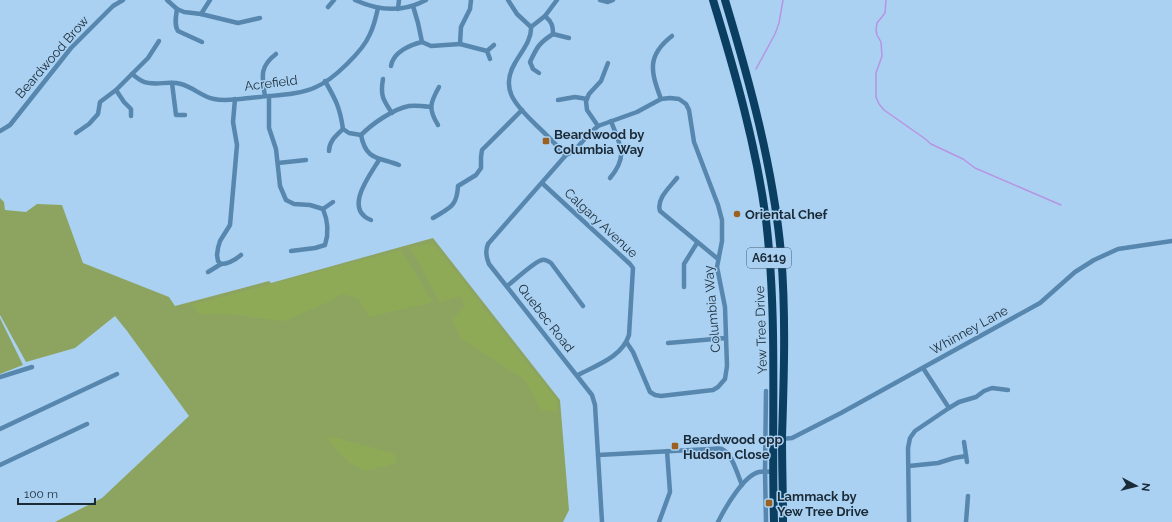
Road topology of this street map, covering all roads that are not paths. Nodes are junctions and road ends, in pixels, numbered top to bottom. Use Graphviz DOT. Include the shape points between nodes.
graph roads {
  1 [pos="123,0"];
  2 [pos="167,0"];
  3 [pos="210,0"];
  4 [pos="334,0"];
  5 [pos="355,0"];
  6 [pos="398,0"];
  7 [pos="426,0"];
  8 [pos="471,0"];
  9 [pos="508,0"];
  10 [pos="557,0"];
  11 [pos="600,0"];
  12 [pos="614,0"];
  13 [pos="713,0"];
  14 [pos="725,0"];
  15 [pos="413,6"];
  16 [pos="328,7"];
  17 [pos="378,8"];
  18 [pos="177,9"];
  19 [pos="398,9"];
  20 [pos="201,14"];
  21 [pos="545,16"];
  22 [pos="260,18"];
  23 [pos="531,27"];
  24 [pos="553,34"];
  25 [pos="672,36"];
  26 [pos="569,38"];
  27 [pos="159,41"];
  28 [pos="202,42"];
  29 [pos="422,42"];
  30 [pos="460,44"];
  31 [pos="494,45"];
  32 [pos="487,51"];
  33 [pos="276,54"];
  34 [pos="490,59"];
  35 [pos="608,63"];
  36 [pos="391,66"];
  37 [pos="539,73"];
  38 [pos="132,74"];
  39 [pos="383,79"];
  40 [pos="325,82"];
  41 [pos="172,83"];
  42 [pos="439,87"];
  43 [pos="116,90"];
  44 [pos="267,96"];
  45 [pos="587,98"];
  46 [pos="235,99"];
  47 [pos="661,99"];
  48 [pos="558,100"];
  49 [pos="431,106"];
  50 [pos="522,110"];
  51 [pos="392,113"];
  52 [pos="185,115"];
  53 [pos="131,116"];
  54 [pos="611,121"];
  55 [pos="759,122"];
  56 [pos="748,124"];
  57 [pos="438,125"];
  58 [pos="598,126"];
  59 [pos="343,129"];
  60 [pos="0,131"];
  61 [pos="76,133"];
  62 [pos="361,135"];
  63 [pos="329,151"];
  64 [pos="566,155"];
  65 [pos="306,160"];
  66 [pos="379,160"];
  67 [pos="278,163"];
  68 [pos="399,166"];
  69 [pos="610,178"];
  70 [pos="677,178"];
  71 [pos="542,183"];
  72 [pos="333,202"];
  73 [pos="323,209"];
  74 [pos="433,218"];
  75 [pos="371,220"];
  76 [pos="779,241"];
  77 [pos="1172,242"];
  78 [pos="697,243"];
  79 [pos="768,243"];
  80 [pos="291,251"];
  81 [pos="241,255"];
  82 [pos="718,259"];
  83 [pos="221,264"];
  84 [pos="208,272"];
  85 [pos="507,286"];
  86 [pos="684,287"];
  87 [pos="584,306"];
  88 [pos="726,338"];
  89 [pos="627,343"];
  90 [pos="668,343"];
  91 [pos="32,366"];
  92 [pos="923,368"];
  93 [pos="117,374"];
  94 [pos="578,375"];
  95 [pos="0,377"];
  96 [pos="1008,390"];
  97 [pos="766,391"];
  98 [pos="949,408"];
  99 [pos="87,424"];
  100 [pos="0,429"];
  101 [pos="773,439"];
  102 [pos="782,439"];
  103 [pos="964,442"];
  104 [pos="667,451"];
  105 [pos="598,455"];
  106 [pos="966,456"];
  107 [pos="967,462"];
  108 [pos="0,465"];
  109 [pos="909,466"];
  110 [pos="769,472"];
  111 [pos="782,472"];
  112 [pos="742,486"];
  113 [pos="968,496"];
  114 [pos="602,522"];
  115 [pos="659,522"];
  116 [pos="718,522"];
  117 [pos="766,522"];
  118 [pos="774,522"];
  119 [pos="783,522"];
  120 [pos="909,522"];
  121 [pos="966,522"];
  1 -- 60 [label="street, Beardwood Brow" via="113,6 71,48 10,125"];
  2 -- 18 [label="street"];
  3 -- 20 [label="street"];
  4 -- 16 [label="street"];
  5 -- 17 [label="street"];
  6 -- 19 [label="street"];
  7 -- 15 [label="street"];
  8 -- 30 [label="street"];
  9 -- 23 [label="street" via="517,14"];
  10 -- 21 [label="street"];
  11 -- 12 [label="street"];
  13 -- 56 [label="highway, Yew Tree Drive / A6119"];
  14 -- 55 [label="highway, Yew Tree Drive / A6119"];
  15 -- 19 [label="street"];
  15 -- 29 [label="street"];
  17 -- 19 [label="street"];
  17 -- 40 [label="street, Acrefield" via="370,35 364,45"];
  18 -- 20 [label="street"];
  18 -- 28 [label="street" via="178,31"];
  20 -- 22 [label="street" via="238,23"];
  21 -- 23 [label="street"];
  21 -- 24 [label="street" via="551,21"];
  23 -- 50 [label="street" via="530,38 510,71 509,79 511,94"];
  24 -- 26 [label="street"];
  24 -- 37 [label="street" via="538,45 530,62 533,69"];
  25 -- 47 [label="street" via="662,43 653,62 653,76"];
  27 -- 38 [label="street" via="148,58"];
  29 -- 30 [label="street" via="431,46"];
  29 -- 36 [label="street" via="398,54"];
  30 -- 32 [label="street"];
  31 -- 32 [label="street"];
  32 -- 34 [label="street"];
  33 -- 44 [label="street" via="265,65 263,72"];
  35 -- 45 [label="street" via="601,81"];
  38 -- 41 [label="street, Acrefield" via="147,83"];
  38 -- 43 [label="street"];
  39 -- 51 [label="street" via="382,96"];
  40 -- 44 [label="street, Acrefield" via="305,90"];
  40 -- 59 [label="street" via="336,100"];
  41 -- 46 [label="street, Acrefield" via="189,86 206,97"];
  41 -- 52 [label="street" via="176,115"];
  42 -- 49 [label="street"];
  43 -- 53 [label="street" via="131,109"];
  43 -- 61 [label="street" via="100,102 98,114"];
  44 -- 46 [label="street, Acrefield"];
  44 -- 67 [label="street" via="269,128"];
  45 -- 48 [label="street"];
  45 -- 58 [label="street" via="587,110"];
  46 -- 83 [label="street" via="233,122 237,145 232,204 230,225 218,248 218,261"];
  47 -- 54 [label="street" via="637,112"];
  47 -- 82 [label="street, Columbia Way" via="679,99 689,110 694,142 722,220 722,241"];
  49 -- 51 [label="street" via="410,106"];
  49 -- 57 [label="street" via="431,112"];
  50 -- 64 [label="street"];
  50 -- 74 [label="street" via="482,150 481,168 476,175 458,186 458,198 452,206"];
  51 -- 62 [label="street" via="371,124"];
  54 -- 58 [label="street"];
  54 -- 69 [label="street" via="622,155 616,171"];
  55 -- 56 [label="highway"];
  55 -- 76 [label="highway, Yew Tree Drive / A6119"];
  56 -- 79 [label="highway, Yew Tree Drive / A6119" via="762,194"];
  58 -- 64 [label="street" via="574,151"];
  59 -- 62 [label="street"];
  59 -- 63 [label="street" via="329,145"];
  62 -- 66 [label="street" via="368,154"];
  64 -- 71 [label="street, Quebec Road"];
  65 -- 67 [label="street"];
  66 -- 68 [label="street"];
  66 -- 75 [label="street" via="363,186 359,199 362,214"];
  67 -- 73 [label="street" via="280,186 286,200"];
  70 -- 78 [label="street" via="660,201 660,211"];
  71 -- 85 [label="street, Quebec Road" via="486,249 489,264"];
  71 -- 89 [label="street, Calgary Avenue" via="633,268"];
  72 -- 73 [label="street"];
  73 -- 80 [label="street" via="327,219 325,245"];
  76 -- 79 [label="highway"];
  76 -- 102 [label="highway, Yew Tree Drive / A6119" via="783,291"];
  77 -- 92 [label="street, Whinney Lane" via="1118,248 1094,260 1075,272 1040,303"];
  78 -- 82 [label="street"];
  78 -- 86 [label="street" via="684,264"];
  79 -- 101 [label="highway, Yew Tree Drive / A6119" via="774,355"];
  81 -- 83 [label="street"];
  82 -- 88 [label="street, Columbia Way" via="717,267 725,307"];
  83 -- 84 [label="street"];
  85 -- 87 [label="street" via="535,263 547,260"];
  85 -- 94 [label="street, Quebec Road"];
  88 -- 89 [label="street, Columbia Way" via="726,372 718,387 709,391 661,396 650,392"];
  88 -- 90 [label="street"];
  89 -- 94 [label="street" via="614,356"];
  91 -- 95 [label="street"];
  92 -- 98 [label="street"];
  92 -- 102 [label="street, Whinney Lane" via="792,438"];
  93 -- 100 [label="street"];
  94 -- 105 [label="street, Quebec Road" via="594,399"];
  96 -- 98 [label="street" via="992,388"];
  97 -- 110 [label="street"];
  98 -- 109 [label="street" via="915,431 910,438"];
  99 -- 108 [label="street"];
  101 -- 102 [label="street, Whinney Lane"];
  101 -- 110 [label="highway, Yew Tree Drive / A6119"];
  102 -- 111 [label="highway, Yew Tree Drive / A6119"];
  103 -- 106 [label="street"];
  104 -- 105 [label="street"];
  104 -- 112 [label="street" via="722,449 732,460"];
  104 -- 115 [label="street" via="670,492"];
  105 -- 114 [label="street, Quebec Road"];
  106 -- 107 [label="street"];
  106 -- 109 [label="street" via="938,463"];
  109 -- 120 [label="street"];
  110 -- 111 [label="street"];
  110 -- 112 [label="street" via="752,475"];
  110 -- 117 [label="street"];
  110 -- 118 [label="highway, Yew Tree Drive / A6119"];
  111 -- 119 [label="highway, Yew Tree Drive / A6119"];
  112 -- 116 [label="street"];
  113 -- 121 [label="street"];
}
